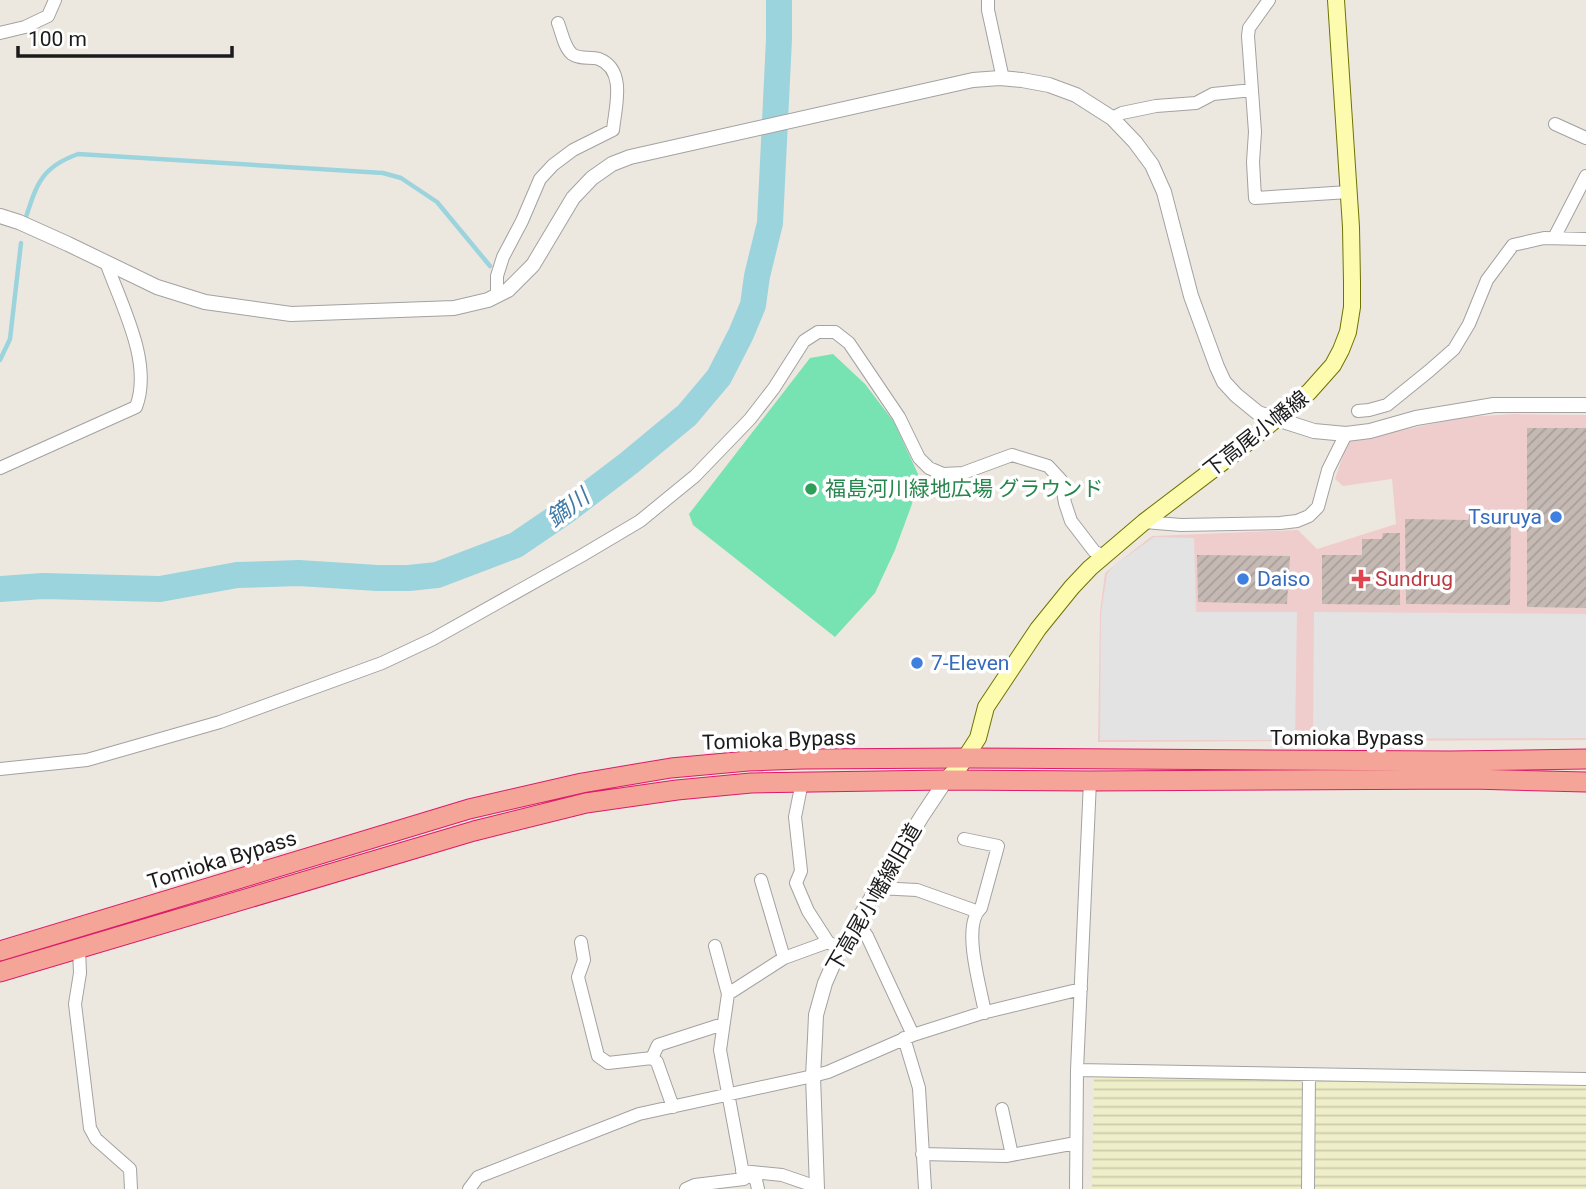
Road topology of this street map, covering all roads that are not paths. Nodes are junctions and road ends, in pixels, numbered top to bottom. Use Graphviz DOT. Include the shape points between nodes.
graph roads {
  1 [pos="55,0"];
  2 [pos="988,0"];
  3 [pos="1269,0"];
  4 [pos="1336,0"];
  5 [pos="558,23"];
  6 [pos="0,33"];
  7 [pos="1003,79"];
  8 [pos="1252,90"];
  9 [pos="1112,118"];
  10 [pos="1555,124"];
  11 [pos="1586,138"];
  12 [pos="1586,176"];
  13 [pos="1349,192"];
  14 [pos="0,216"];
  15 [pos="1554,238"];
  16 [pos="1586,239"];
  17 [pos="106,262"];
  18 [pos="497,295"];
  19 [pos="1394,399"];
  20 [pos="1586,405"];
  21 [pos="1358,411"];
  22 [pos="1276,418"];
  23 [pos="1398,423"];
  24 [pos="1346,434"];
  25 [pos="0,468"];
  26 [pos="1144,522"];
  27 [pos="1103,556"];
  28 [pos="967,758"];
  29 [pos="1586,759"];
  30 [pos="0,769"];
  31 [pos="946,780"];
  32 [pos="1090,781"];
  33 [pos="802,782"];
  34 [pos="1586,782"];
  35 [pos="964,839"];
  36 [pos="761,880"];
  37 [pos="877,888"];
  38 [pos="976,911"];
  39 [pos="856,921"];
  40 [pos="581,942"];
  41 [pos="834,945"];
  42 [pos="715,946"];
  43 [pos="79,949"];
  44 [pos="0,951"];
  45 [pos="784,958"];
  46 [pos="0,972"];
  47 [pos="1082,989"];
  48 [pos="728,994"];
  49 [pos="985,1013"];
  50 [pos="723,1024"];
  51 [pos="909,1037"];
  52 [pos="652,1058"];
  53 [pos="1077,1070"];
  54 [pos="1309,1075"];
  55 [pos="813,1076"];
  56 [pos="1586,1079"];
  57 [pos="727,1094"];
  58 [pos="673,1107"];
  59 [pos="1002,1109"];
  60 [pos="1076,1143"];
  61 [pos="922,1154"];
  62 [pos="1012,1154"];
  63 [pos="742,1171"];
  64 [pos="817,1188"];
  65 [pos="131,1189"];
  66 [pos="469,1189"];
  67 [pos="686,1189"];
  68 [pos="758,1189"];
  69 [pos="925,1189"];
  70 [pos="1076,1189"];
  71 [pos="1308,1189"];
  1 -- 6 [label="street" via="48,16"];
  2 -- 7 [label="street"];
  3 -- 8 [label="street" via="1249,28"];
  4 -- 13 [label="main road, 下高尾小幡線"];
  5 -- 18 [label="street" via="575,57 600,60 613,71 618,82 613,130 573,150 540,179 503,257"];
  7 -- 9 [label="street" via="1049,85 1076,95"];
  7 -- 18 [label="street" via="973,80 630,156 592,178 573,198 533,265"];
  8 -- 9 [label="street" via="1213,94 1196,103 1156,106"];
  8 -- 13 [label="street" via="1255,198"];
  9 -- 22 [label="street" via="1152,165 1164,192 1191,296 1224,382 1258,413"];
  10 -- 11 [label="street"];
  12 -- 15 [label="street"];
  13 -- 22 [label="main road, 下高尾小幡線" via="1352,307 1348,332 1322,379"];
  14 -- 17 [label="street"];
  15 -- 16 [label="street"];
  15 -- 19 [label="street" via="1513,246 1487,280 1454,349"];
  17 -- 18 [label="street" via="157,287 205,302 291,314 454,308"];
  17 -- 25 [label="street" via="138,357 141,394 136,407"];
  19 -- 21 [label="street"];
  19 -- 23 [label="street"];
  20 -- 23 [label="street" via="1494,405"];
  22 -- 24 [label="street"];
  22 -- 26 [label="main road, 下高尾小幡線"];
  23 -- 24 [label="street"];
  24 -- 26 [label="street" via="1328,470 1318,507 1297,521"];
  26 -- 27 [label="main road, 下高尾小幡線"];
  27 -- 28 [label="main road, 下高尾小幡線" via="1054,608 1020,655 986,707"];
  27 -- 30 [label="street" via="1071,521 1061,480 1048,466 1012,455 962,473 943,474 929,468 849,343 835,332 818,332 804,341 750,419 695,476 640,520 433,639 382,663 220,722 87,760"];
  28 -- 29 [label="highway, Tomioka Bypass"];
  28 -- 31 [label="main road, 下高尾小幡線"];
  28 -- 44 [label="highway, Tomioka Bypass" via="748,761 582,783 469,809"];
  31 -- 32 [label="highway, Tomioka Bypass"];
  31 -- 33 [label="highway, Tomioka Bypass"];
  31 -- 37 [label="street, 下高尾小幡線旧道"];
  32 -- 34 [label="highway, Tomioka Bypass"];
  32 -- 47 [label="street"];
  33 -- 41 [label="street" via="795,817 801,871 796,883 808,911"];
  33 -- 43 [label="highway, Tomioka Bypass" via="714,786 586,803 474,831"];
  35 -- 38 [label="street" via="998,846 981,908"];
  36 -- 45 [label="street"];
  37 -- 38 [label="street" via="917,890"];
  37 -- 39 [label="street, 下高尾小幡線旧道"];
  38 -- 49 [label="street" via="972,937"];
  39 -- 41 [label="street, 下高尾小幡線旧道"];
  39 -- 51 [label="street" via="867,936"];
  40 -- 52 [label="street" via="584,960 578,977 598,1056 608,1063"];
  41 -- 45 [label="street"];
  41 -- 55 [label="street, 下高尾小幡線旧道" via="819,1002"];
  42 -- 48 [label="street"];
  43 -- 46 [label="highway, Tomioka Bypass"];
  43 -- 65 [label="street" via="75,1004 90,1128 130,1170"];
  45 -- 48 [label="street"];
  47 -- 49 [label="street"];
  47 -- 53 [label="street"];
  48 -- 50 [label="street"];
  49 -- 51 [label="street"];
  50 -- 52 [label="street" via="658,1045"];
  50 -- 57 [label="street" via="720,1050"];
  51 -- 55 [label="street"];
  51 -- 61 [label="street" via="919,1088"];
  52 -- 58 [label="street"];
  53 -- 54 [label="street"];
  53 -- 60 [label="street"];
  54 -- 56 [label="street"];
  54 -- 71 [label="street"];
  55 -- 57 [label="street"];
  55 -- 64 [label="street, 下高尾小幡線旧道"];
  57 -- 58 [label="street"];
  57 -- 63 [label="street"];
  58 -- 66 [label="street" via="639,1114 478,1177"];
  59 -- 62 [label="street"];
  60 -- 62 [label="street"];
  60 -- 70 [label="street"];
  61 -- 62 [label="street"];
  61 -- 69 [label="street"];
  63 -- 64 [label="street" via="782,1175"];
  63 -- 67 [label="street" via="744,1179"];
  63 -- 68 [label="street" via="756,1181"];
}
